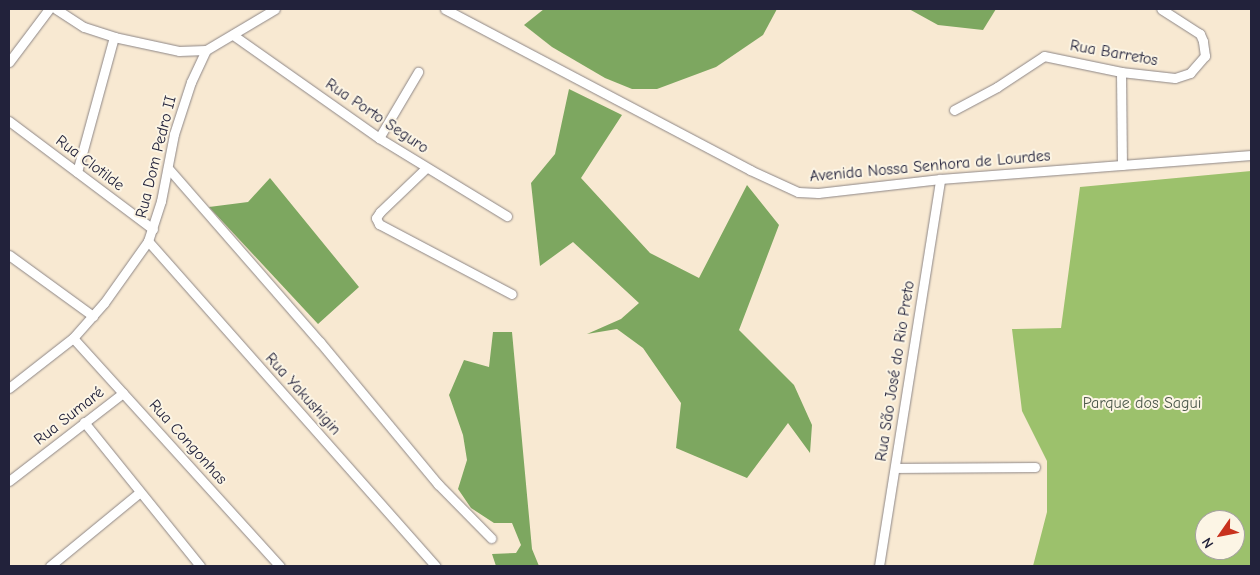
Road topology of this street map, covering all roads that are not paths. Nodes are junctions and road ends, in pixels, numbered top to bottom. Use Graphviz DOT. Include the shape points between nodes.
graph roads {
  1 [pos="49,9"];
  2 [pos="56,9"];
  3 [pos="275,9"];
  4 [pos="445,9"];
  5 [pos="1161,9"];
  6 [pos="233,36"];
  7 [pos="114,37"];
  8 [pos="206,50"];
  9 [pos="9,62"];
  10 [pos="418,72"];
  11 [pos="1121,72"];
  12 [pos="954,110"];
  13 [pos="9,121"];
  14 [pos="379,138"];
  15 [pos="1251,154"];
  16 [pos="1122,165"];
  17 [pos="168,168"];
  18 [pos="426,168"];
  19 [pos="77,172"];
  20 [pos="940,180"];
  21 [pos="507,216"];
  22 [pos="153,229"];
  23 [pos="148,241"];
  24 [pos="9,255"];
  25 [pos="512,294"];
  26 [pos="93,316"];
  27 [pos="73,338"];
  28 [pos="9,388"];
  29 [pos="123,392"];
  30 [pos="84,422"];
  31 [pos="1035,467"];
  32 [pos="895,468"];
  33 [pos="9,481"];
  34 [pos="139,493"];
  35 [pos="491,538"];
  36 [pos="50,566"];
  37 [pos="200,566"];
  38 [pos="280,566"];
  39 [pos="436,566"];
  40 [pos="879,566"];
  1 -- 9 [label="street"];
  2 -- 7 [label="street" via="84,27"];
  3 -- 6 [label="street"];
  4 -- 20 [label="street, Avenida Nossa Senhora de Lourdes" via="783,187 818,193"];
  5 -- 11 [label="street, Rua Barretos" via="1200,34 1206,49 1200,64 1190,73 1175,78"];
  6 -- 8 [label="street"];
  6 -- 14 [label="street, Rua Porto Seguro"];
  7 -- 8 [label="street" via="171,49"];
  7 -- 19 [label="street"];
  8 -- 17 [label="street, Rua Dom Pedro II" via="191,82 174,134"];
  10 -- 14 [label="street"];
  11 -- 12 [label="street, Rua Barretos" via="1044,56"];
  11 -- 16 [label="street"];
  13 -- 19 [label="street, Rua Clotilde"];
  14 -- 18 [label="street, Rua Porto Seguro"];
  15 -- 16 [label="street, Avenida Nossa Senhora de Lourdes"];
  16 -- 20 [label="street, Avenida Nossa Senhora de Lourdes"];
  17 -- 22 [label="street, Rua Dom Pedro II"];
  17 -- 35 [label="street" via="320,342 438,484"];
  18 -- 21 [label="street, Rua Porto Seguro"];
  18 -- 25 [label="street" via="380,212 377,221"];
  19 -- 22 [label="street, Rua Clotilde"];
  20 -- 32 [label="street, Rua São José do Rio Preto"];
  22 -- 23 [label="street, Rua Dom Pedro II"];
  23 -- 26 [label="street, Rua Dom Pedro II"];
  23 -- 39 [label="street, Rua Yakushigin"];
  24 -- 26 [label="street"];
  26 -- 27 [label="street, Rua Dom Pedro II"];
  27 -- 28 [label="street, Rua Dom Pedro II"];
  27 -- 29 [label="street, Rua Congonhas"];
  29 -- 30 [label="street, Rua Sumaré"];
  29 -- 38 [label="street, Rua Congonhas"];
  30 -- 33 [label="street, Rua Sumaré"];
  30 -- 34 [label="street"];
  31 -- 32 [label="street"];
  32 -- 40 [label="street, Rua São José do Rio Preto"];
  34 -- 36 [label="street"];
  34 -- 37 [label="street"];
}
